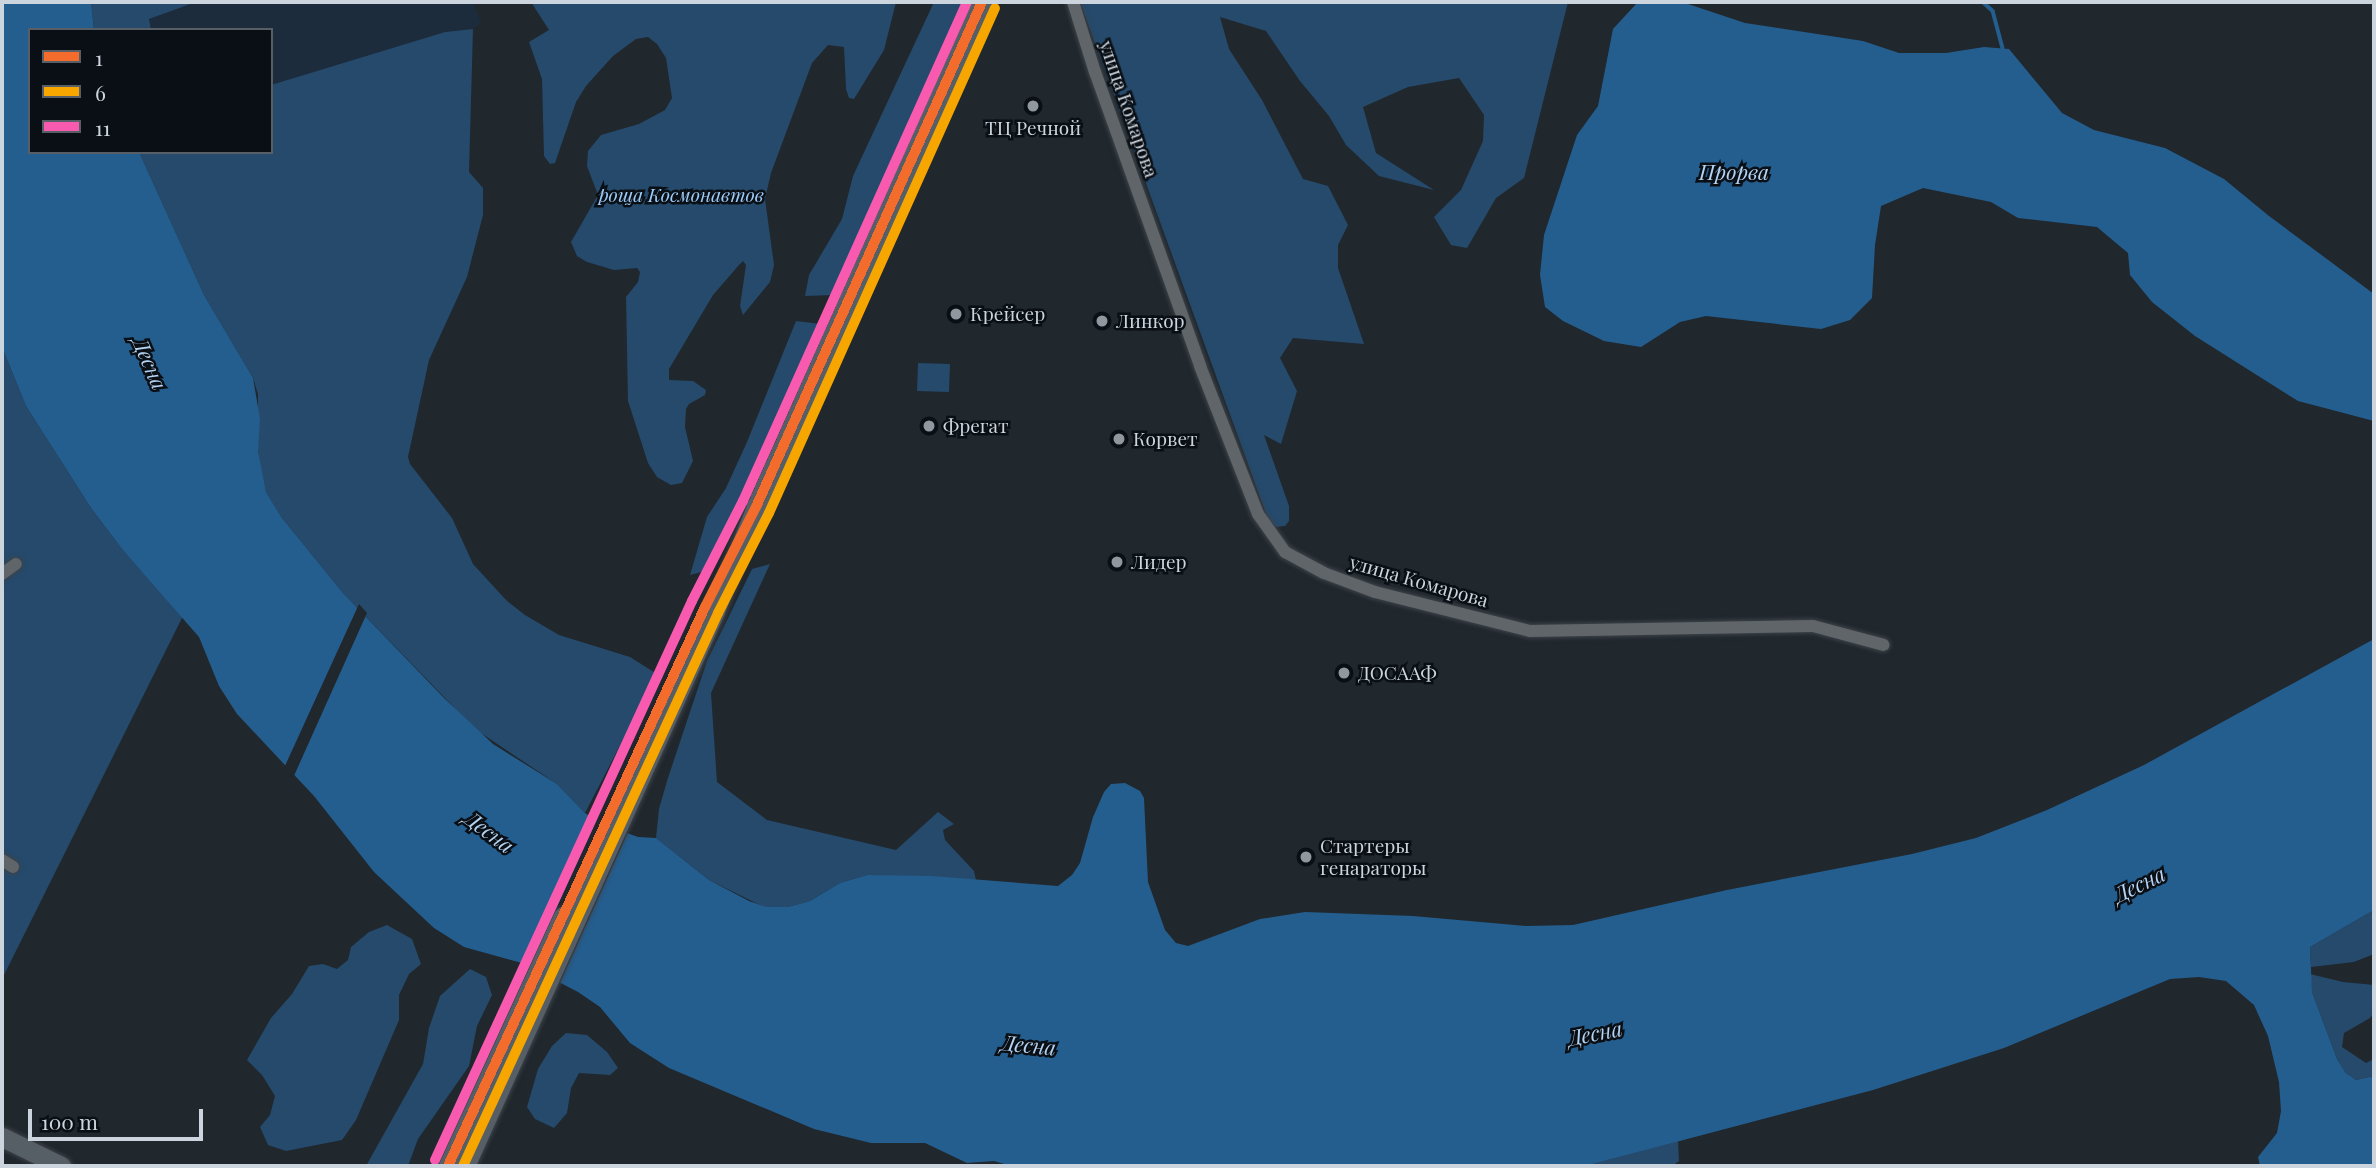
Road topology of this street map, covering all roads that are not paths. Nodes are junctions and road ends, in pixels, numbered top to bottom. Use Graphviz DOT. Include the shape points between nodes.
graph roads {
  1 [pos="982,2"];
  2 [pos="1073,2"];
  3 [pos="16,564"];
  4 [pos="2,574"];
  5 [pos="710,609"];
  6 [pos="1884,645"];
  7 [pos="2,860"];
  8 [pos="13,867"];
  9 [pos="2,1137"];
  10 [pos="61,1166"];
  11 [pos="448,1166"];
  12 [pos="465,1166"];
  1 -- 5 [label="main road"];
  2 -- 6 [label="street, улица Комарова" via="1200,366 1258,514 1285,552 1375,592 1530,631 1813,626"];
  3 -- 4 [label="street"];
  5 -- 11 [label="main road"];
  5 -- 12 [label="main road"];
  7 -- 8 [label="street"];
  9 -- 10 [label="main road"];
}
